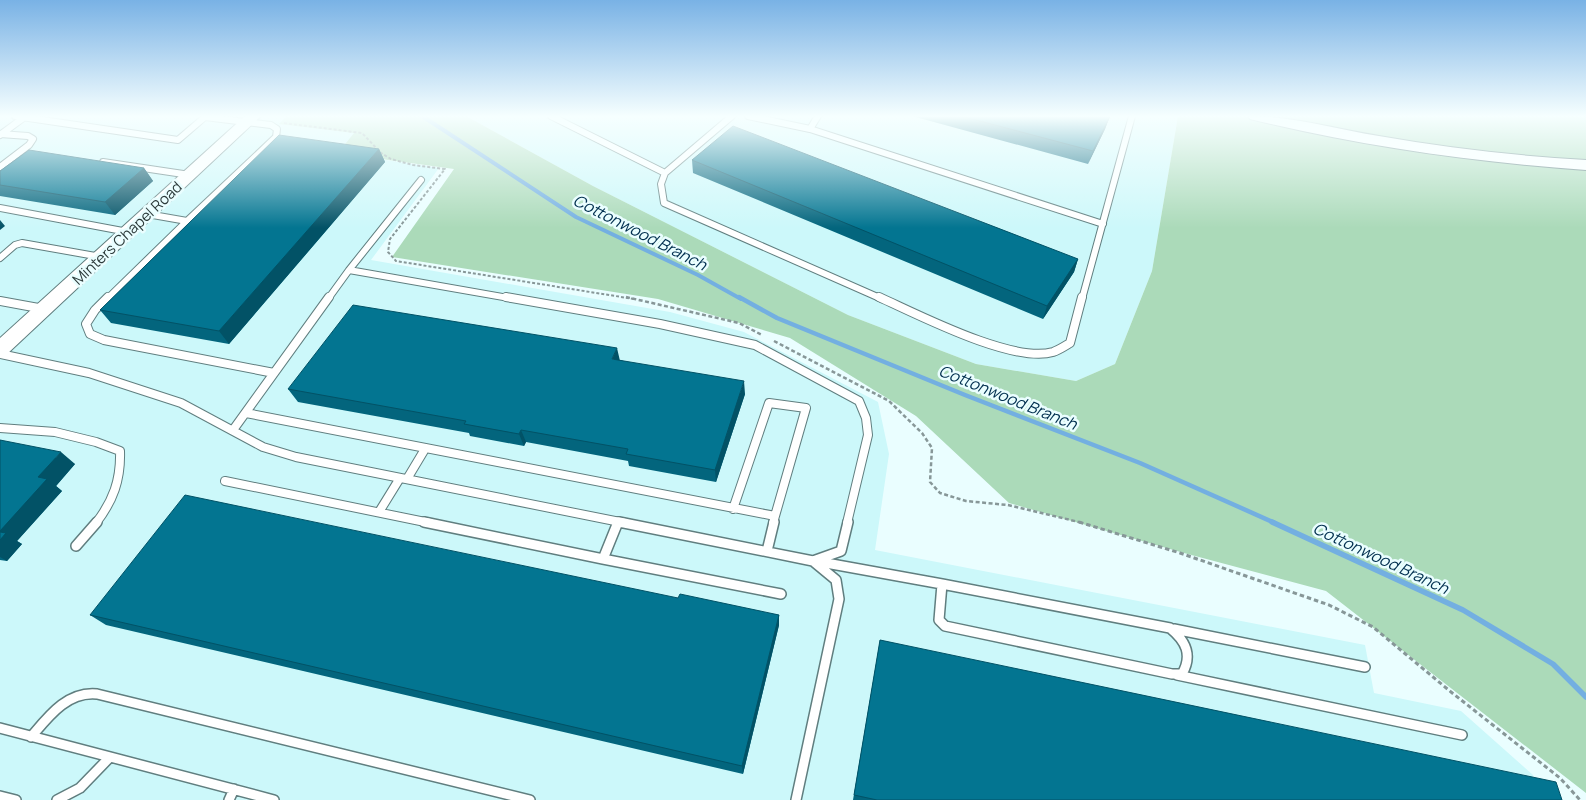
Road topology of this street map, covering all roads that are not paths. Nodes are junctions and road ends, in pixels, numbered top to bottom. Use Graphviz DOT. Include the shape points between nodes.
graph roads {
  1 [pos="19,153"];
  2 [pos="214,153"];
  3 [pos="258,153"];
  4 [pos="625,153"];
  5 [pos="688,153"];
  6 [pos="885,153"];
  7 [pos="1122,153"];
  8 [pos="1474,153"];
  9 [pos="99,161"];
  10 [pos="1586,165"];
  11 [pos="0,167"];
  12 [pos="665,173"];
  13 [pos="190,175"];
  14 [pos="421,180"];
  15 [pos="0,208"];
  16 [pos="147,214"];
  17 [pos="187,221"];
  18 [pos="1103,224"];
  19 [pos="128,232"];
  20 [pos="101,257"];
  21 [pos="0,258"];
  22 [pos="348,270"];
  23 [pos="0,301"];
  24 [pos="44,309"];
  25 [pos="0,349"];
  26 [pos="0,354"];
  27 [pos="274,373"];
  28 [pos="246,413"];
  29 [pos="0,428"];
  30 [pos="233,430"];
  31 [pos="425,449"];
  32 [pos="404,479"];
  33 [pos="225,481"];
  34 [pos="733,509"];
  35 [pos="379,512"];
  36 [pos="775,516"];
  37 [pos="618,522"];
  38 [pos="76,546"];
  39 [pos="767,551"];
  40 [pos="603,559"];
  41 [pos="813,561"];
  42 [pos="942,584"];
  43 [pos="781,594"];
  44 [pos="1170,628"];
  45 [pos="1365,667"];
  46 [pos="1172,674"];
  47 [pos="0,728"];
  48 [pos="1462,735"];
  49 [pos="31,736"];
  50 [pos="110,757"];
  51 [pos="234,790"];
  52 [pos="0,796"];
  53 [pos="16,800"];
  54 [pos="57,800"];
  55 [pos="229,800"];
  56 [pos="274,800"];
  57 [pos="530,800"];
  58 [pos="796,800"];
  1 -- 11 [label="lane"];
  2 -- 13 [label="street, Minters Chapel Road"];
  3 -- 17 [label="lane"];
  4 -- 12 [label="lane"];
  5 -- 12 [label="lane"];
  6 -- 18 [label="lane"];
  7 -- 18 [label="lane"];
  8 -- 10 [label="street"];
  9 -- 13 [label="lane"];
  12 -- 18 [label="lane" via="660,184 664,203 983,343 1031,353 1052,352 1070,343"];
  13 -- 16 [label="street, Minters Chapel Road"];
  14 -- 22 [label="lane"];
  15 -- 19 [label="lane"];
  16 -- 17 [label="lane"];
  16 -- 19 [label="street, Minters Chapel Road"];
  17 -- 27 [label="lane" via="95,310 86,324 90,334 104,340"];
  19 -- 20 [label="street, Minters Chapel Road"];
  20 -- 21 [label="lane" via="22,243"];
  20 -- 24 [label="street, Minters Chapel Road"];
  22 -- 27 [label="lane"];
  22 -- 41 [label="lane" via="660,324 755,345 859,401 868,435 841,551"];
  23 -- 24 [label="lane"];
  24 -- 25 [label="street, Minters Chapel Road"];
  26 -- 30 [label="lane" via="90,373 181,403"];
  27 -- 28 [label="lane"];
  28 -- 30 [label="lane"];
  28 -- 31 [label="lane"];
  29 -- 38 [label="lane" via="55,432 120,451 122,469 114,496 97,523"];
  30 -- 32 [label="lane" via="263,447 296,457"];
  31 -- 32 [label="lane"];
  31 -- 34 [label="lane"];
  32 -- 35 [label="lane"];
  32 -- 37 [label="lane"];
  33 -- 35 [label="lane"];
  34 -- 36 [label="lane"];
  34 -- 36 [label="lane" via="768,403 806,408"];
  35 -- 40 [label="lane"];
  36 -- 39 [label="lane"];
  37 -- 39 [label="lane"];
  37 -- 40 [label="lane"];
  39 -- 41 [label="lane"];
  40 -- 43 [label="lane"];
  41 -- 42 [label="lane"];
  41 -- 58 [label="lane" via="836,580 838,599"];
  42 -- 44 [label="lane"];
  42 -- 46 [label="lane" via="939,620 945,626"];
  44 -- 45 [label="lane"];
  44 -- 46 [label="lane" via="1184,640 1189,655 1188,667 1182,674"];
  46 -- 48 [label="lane"];
  47 -- 49 [label="lane"];
  49 -- 50 [label="lane"];
  49 -- 57 [label="lane" via="50,714 68,700 87,694 107,696"];
  50 -- 51 [label="lane"];
  50 -- 54 [label="lane" via="88,784"];
  51 -- 55 [label="lane"];
  51 -- 56 [label="lane"];
  52 -- 53 [label="lane"];
}
